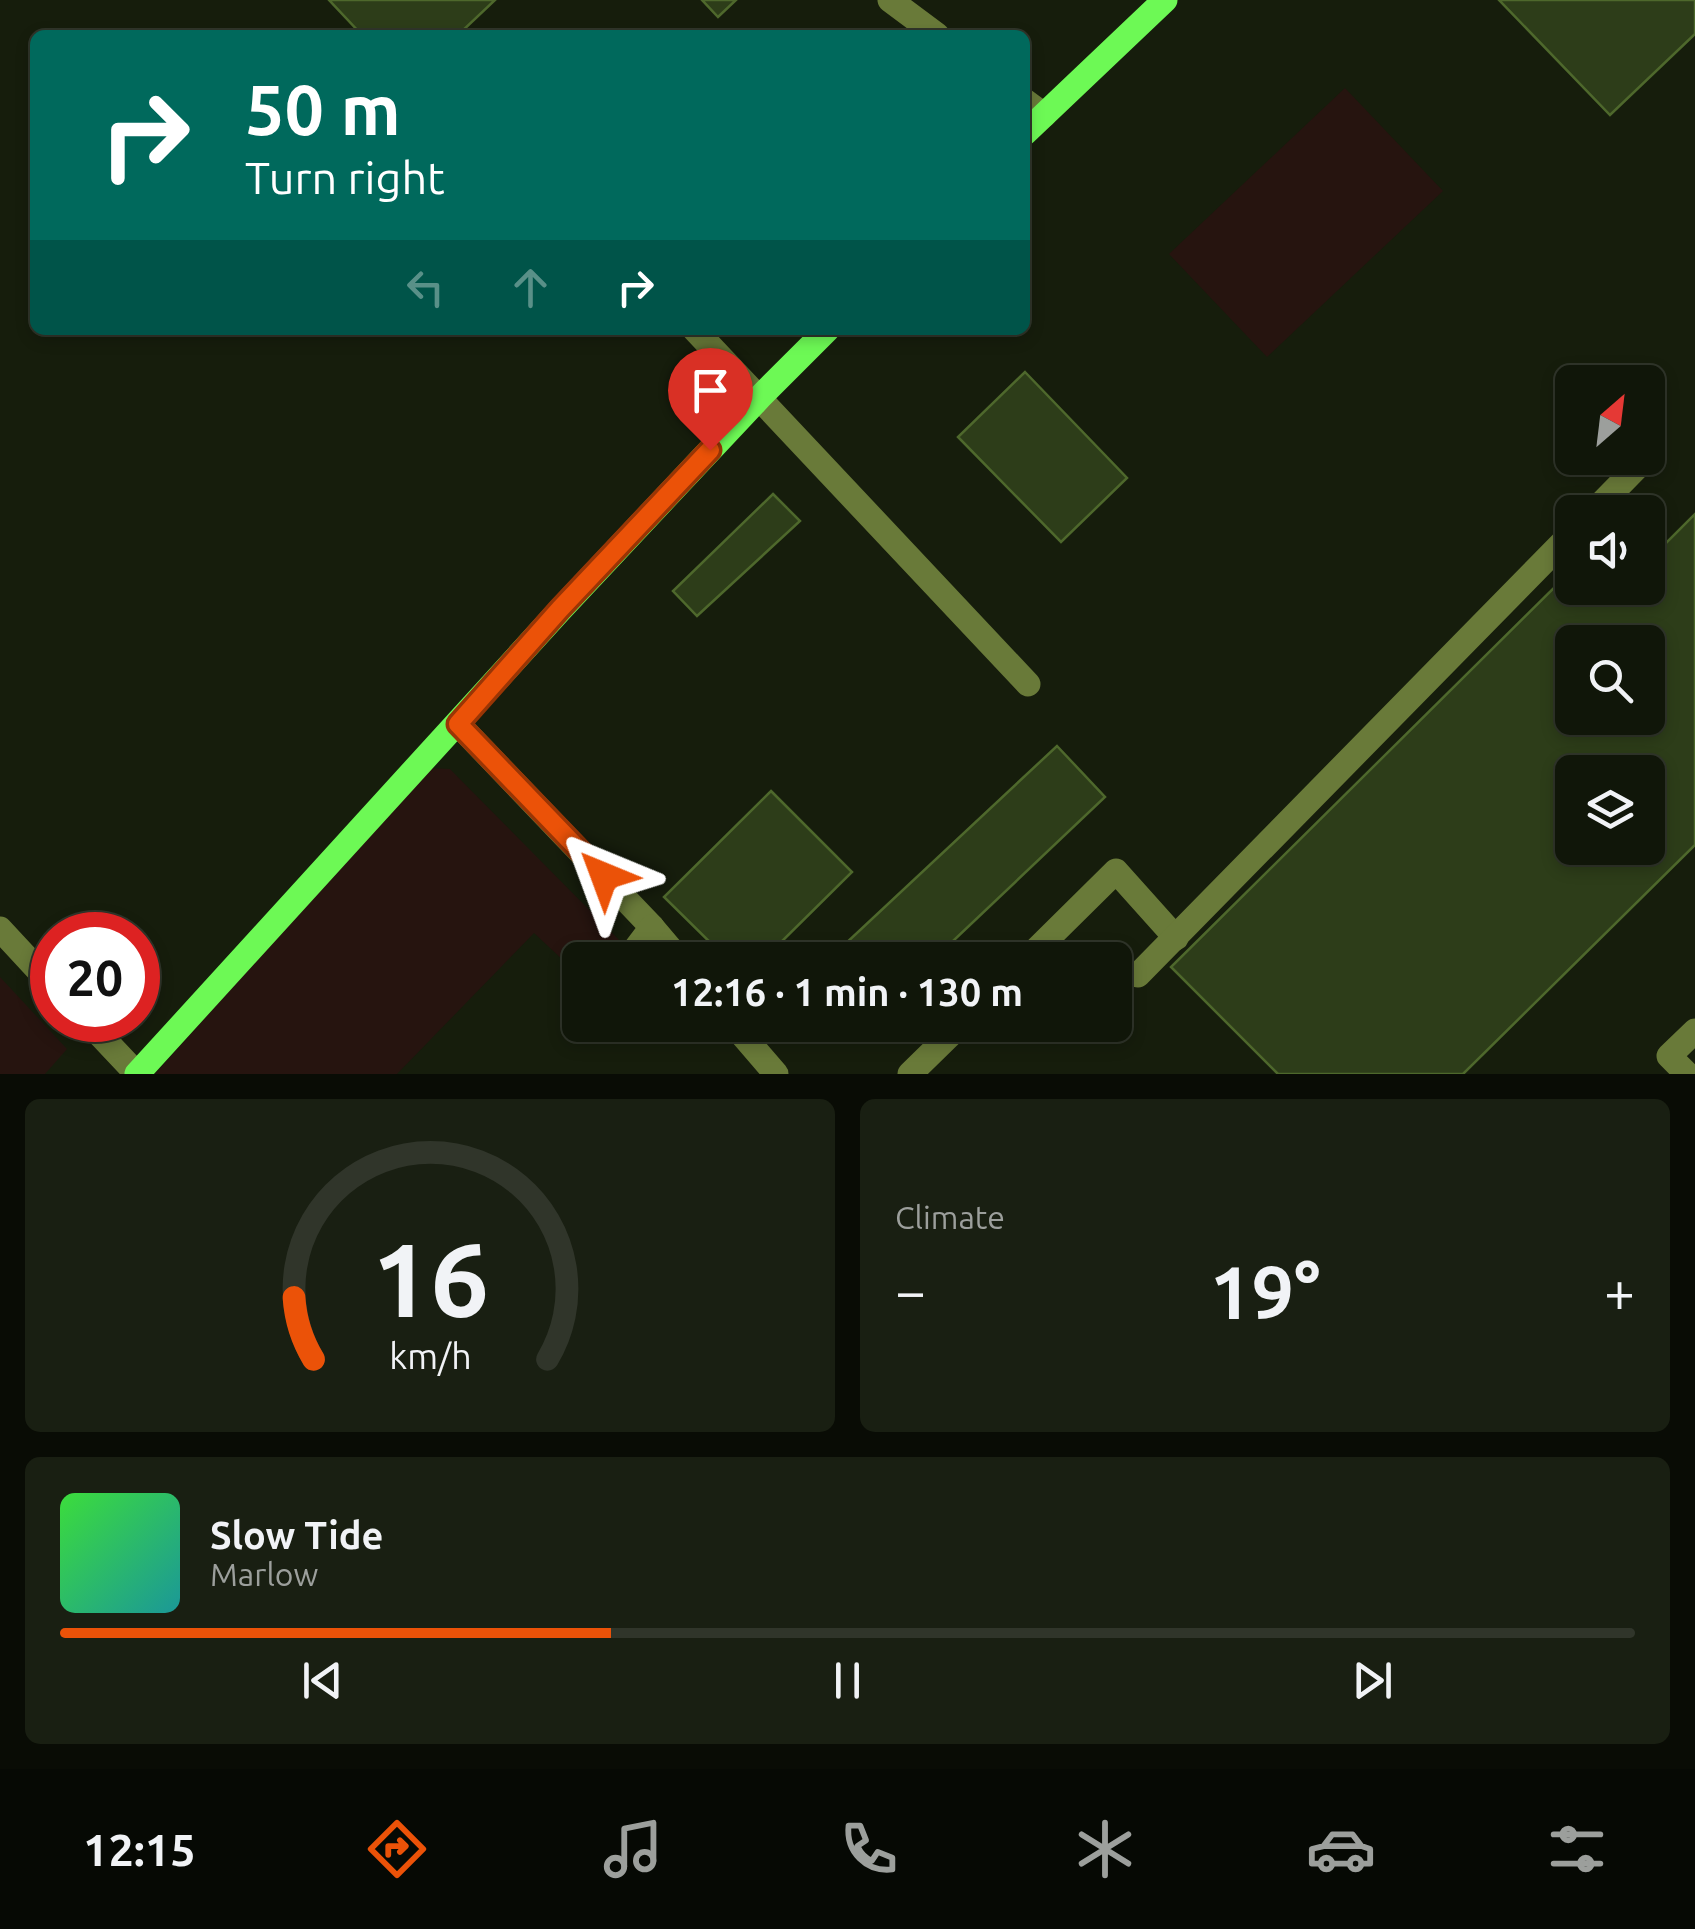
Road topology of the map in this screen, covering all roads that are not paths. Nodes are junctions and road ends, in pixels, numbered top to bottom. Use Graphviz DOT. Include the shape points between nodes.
graph roads {
  1 [pos="890,0"];
  2 [pos="1164,0"];
  3 [pos="930,30"];
  4 [pos="1034,108"];
  5 [pos="700,335"];
  6 [pos="822,335"];
  7 [pos="760,397"];
  8 [pos="1628,475"];
  9 [pos="1609,495"];
  10 [pos="1555,550"];
  11 [pos="1028,684"];
  12 [pos="458,724"];
  13 [pos="652,927"];
  14 [pos="0,930"];
  15 [pos="1176,938"];
  16 [pos="641,942"];
  17 [pos="665,942"];
  18 [pos="1044,942"];
  19 [pos="30,962"];
  20 [pos="1138,975"];
  21 [pos="1695,1031"];
  22 [pos="107,1042"];
  23 [pos="749,1042"];
  24 [pos="943,1042"];
  25 [pos="137,1074"];
  26 [pos="776,1074"];
  27 [pos="910,1074"];
  28 [pos="1687,1074"];
  1 -- 3 [label="street"];
  2 -- 4 [label="main road"];
  5 -- 7 [label="street"];
  6 -- 7 [label="main road"];
  7 -- 11 [label="street"];
  7 -- 12 [label="main road"];
  8 -- 9 [label="street"];
  10 -- 15 [label="street"];
  12 -- 13 [label="street"];
  12 -- 25 [label="main road"];
  13 -- 16 [label="street"];
  13 -- 17 [label="street"];
  14 -- 19 [label="street"];
  15 -- 18 [label="street" via="1116,871"];
  15 -- 20 [label="street"];
  21 -- 28 [label="street" via="1669,1056"];
  22 -- 25 [label="street"];
  23 -- 26 [label="street"];
  24 -- 27 [label="street"];
}
